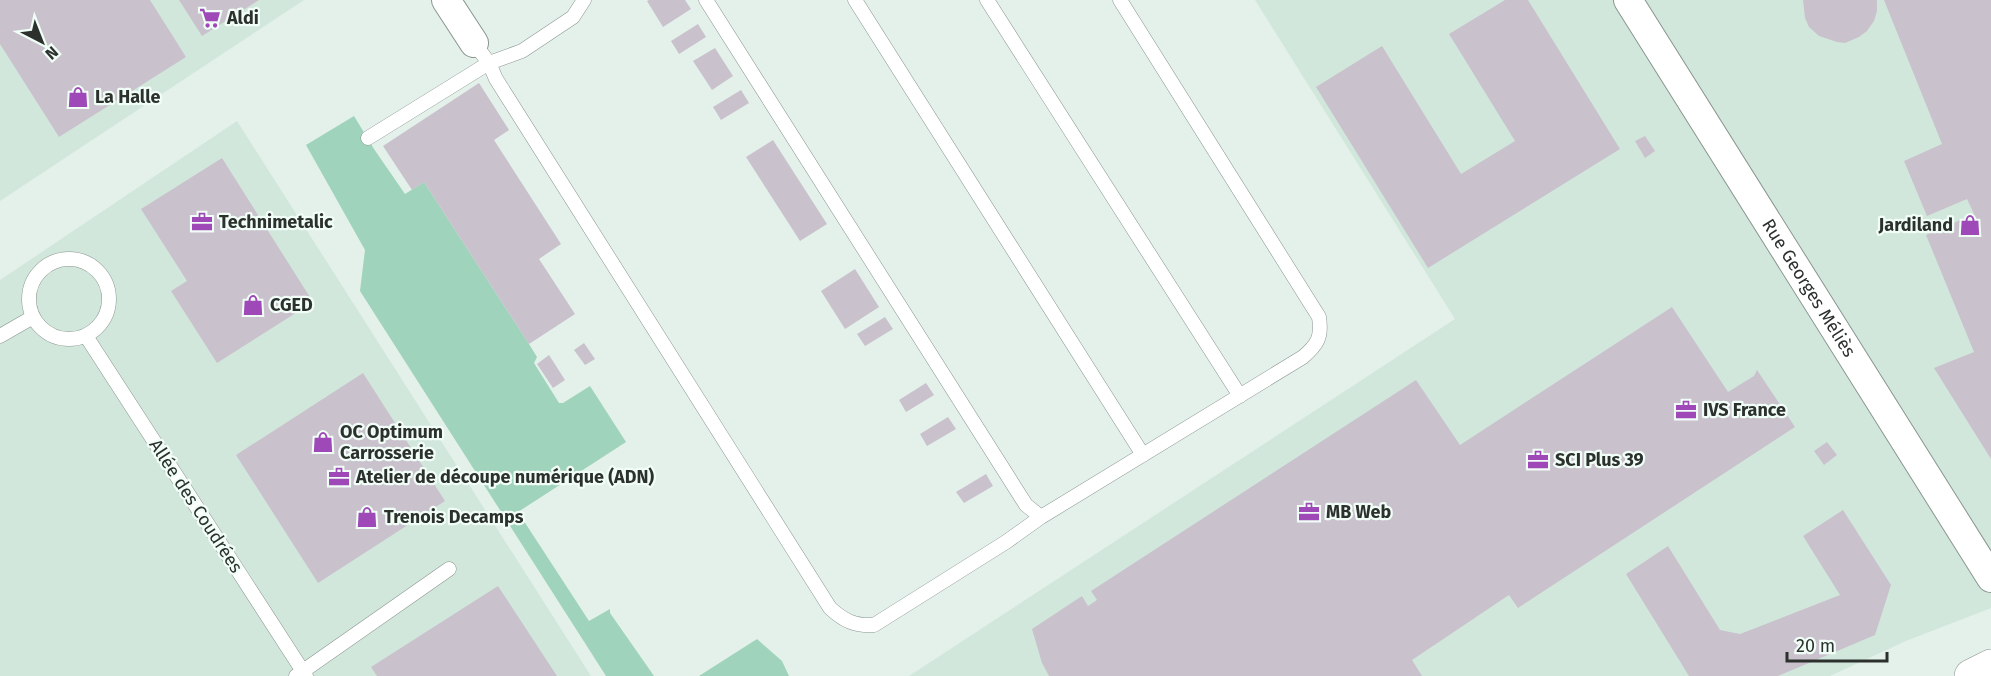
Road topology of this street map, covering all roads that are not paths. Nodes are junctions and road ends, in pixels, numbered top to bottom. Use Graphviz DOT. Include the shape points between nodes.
graph roads {
  1 [pos="446,0"];
  2 [pos="584,0"];
  3 [pos="706,0"];
  4 [pos="855,0"];
  5 [pos="987,0"];
  6 [pos="1120,0"];
  7 [pos="1628,0"];
  8 [pos="481,53"];
  9 [pos="368,138"];
  10 [pos="33,317"];
  11 [pos="0,336"];
  12 [pos="86,336"];
  13 [pos="1239,396"];
  14 [pos="1143,454"];
  15 [pos="1041,517"];
  16 [pos="449,569"];
  17 [pos="1991,578"];
  18 [pos="1991,666"];
  19 [pos="302,675"];
  20 [pos="1971,676"];
  1 -- 8 [label="street"];
  2 -- 8 [label="lane" via="573,17 522,51"];
  3 -- 15 [label="lane" via="1026,506"];
  4 -- 14 [label="lane"];
  5 -- 13 [label="lane"];
  6 -- 13 [label="lane" via="1319,317 1321,329 1316,345"];
  7 -- 17 [label="street, Rue Georges Méliès"];
  8 -- 9 [label="lane"];
  8 -- 15 [label="lane" via="830,608 843,620 861,626 874,625"];
  10 -- 11 [label="lane"];
  10 -- 12 [label="lane" via="46,333 59,338"];
  10 -- 12 [label="lane" via="28,297 38,272 63,259 88,263 106,281 110,294 105,319"];
  12 -- 19 [label="lane, Allée des Coudrées"];
  13 -- 14 [label="lane"];
  14 -- 15 [label="lane"];
  16 -- 19 [label="lane"];
  18 -- 20 [label="street"];
}
